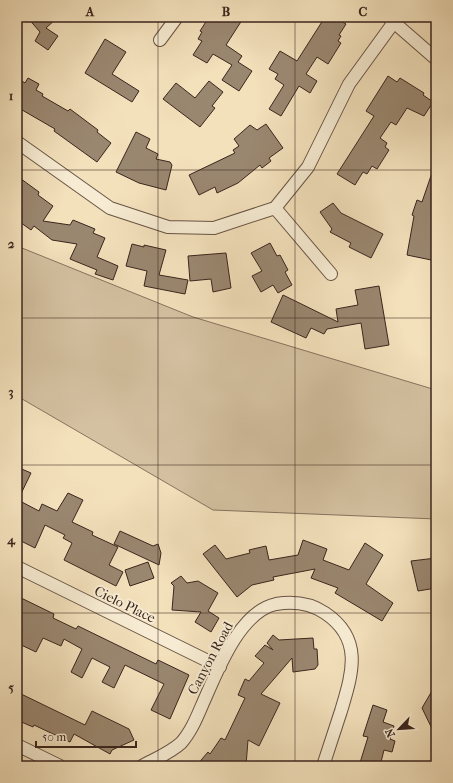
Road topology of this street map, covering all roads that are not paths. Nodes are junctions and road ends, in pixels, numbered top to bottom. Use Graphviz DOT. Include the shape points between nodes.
graph roads {
  1 [pos="178,17"];
  2 [pos="391,20"];
  3 [pos="160,40"];
  4 [pos="436,59"];
  5 [pos="17,142"];
  6 [pos="275,208"];
  7 [pos="331,274"];
  8 [pos="17,567"];
  9 [pos="220,667"];
  10 [pos="17,745"];
  11 [pos="60,766"];
  12 [pos="142,766"];
  13 [pos="324,766"];
  1 -- 3 [label="street"];
  2 -- 4 [label="street"];
  2 -- 6 [label="street" via="349,84 308,167"];
  5 -- 6 [label="street" via="110,208 168,227 214,228"];
  6 -- 7 [label="street"];
  8 -- 9 [label="street, Cielo Place"];
  9 -- 12 [label="street, Canyon Road" via="193,727 181,742"];
  9 -- 13 [label="street, Canyon Road" via="242,629 256,614 275,604 296,602 316,607 334,619 346,636 352,656 352,676"];
  10 -- 11 [label="street"];
}
